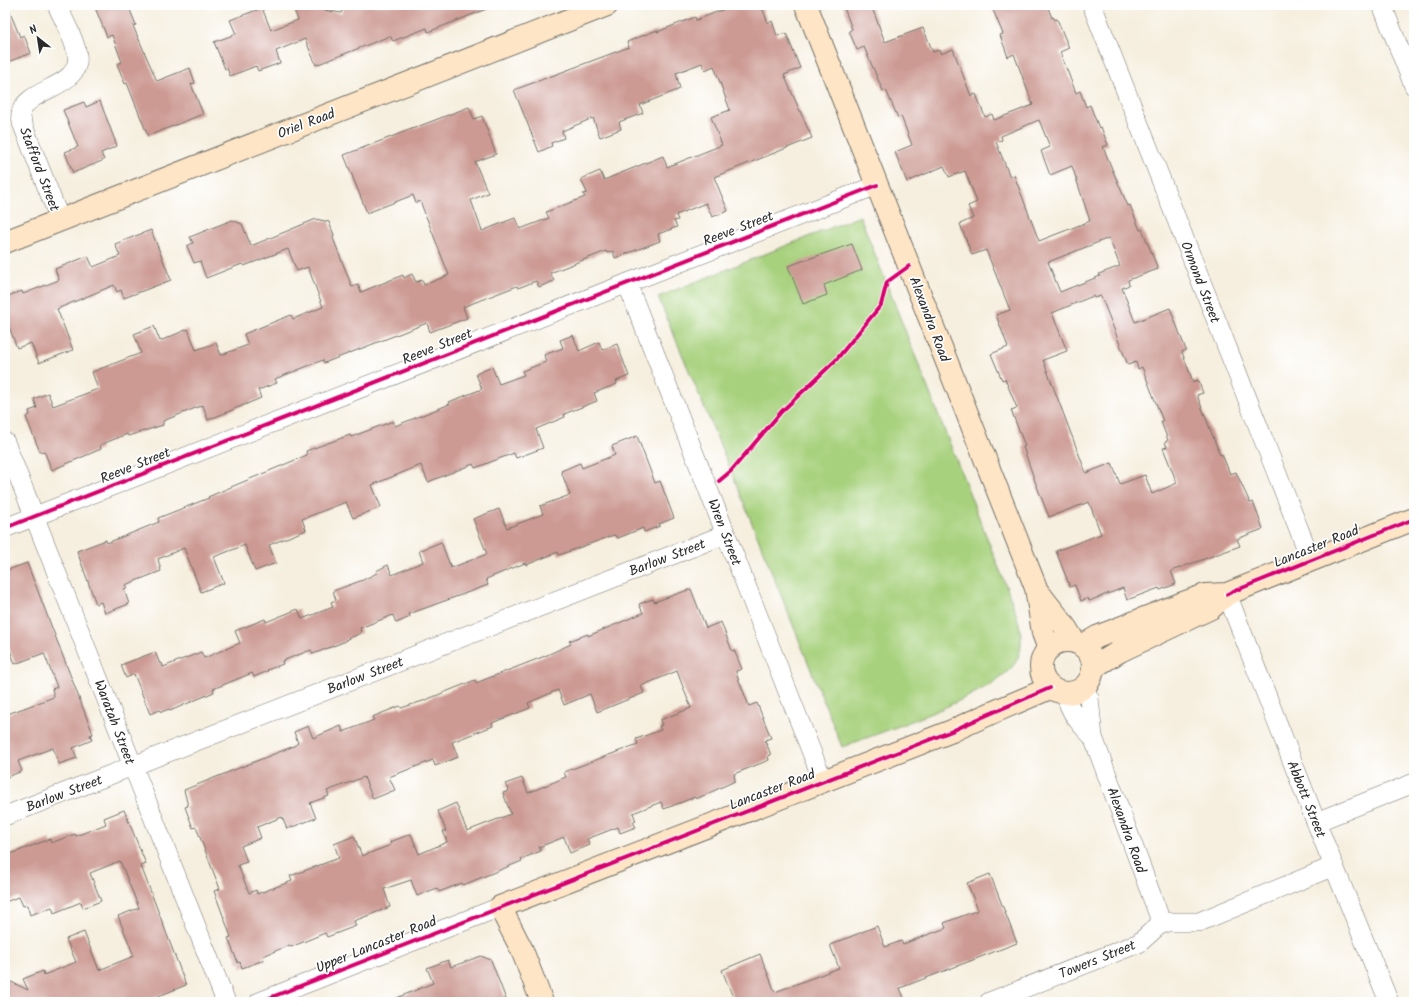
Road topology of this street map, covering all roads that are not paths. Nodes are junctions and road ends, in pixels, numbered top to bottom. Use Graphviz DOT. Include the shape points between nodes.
graph roads {
  1 [pos="57,5"];
  2 [pos="607,5"];
  3 [pos="806,5"];
  4 [pos="1092,5"];
  5 [pos="1382,5"];
  6 [pos="1414,86"];
  7 [pos="877,185"];
  8 [pos="60,220"];
  9 [pos="5,242"];
  10 [pos="627,283"];
  11 [pos="5,442"];
  12 [pos="34,517"];
  13 [pos="1414,519"];
  14 [pos="5,528"];
  15 [pos="726,534"];
  16 [pos="1311,560"];
  17 [pos="1036,588"];
  18 [pos="1227,594"];
  19 [pos="1078,644"];
  20 [pos="1045,658"];
  21 [pos="1094,668"];
  22 [pos="1067,690"];
  23 [pos="993,711"];
  24 [pos="132,766"];
  25 [pos="823,781"];
  26 [pos="1414,782"];
  27 [pos="5,816"];
  28 [pos="1316,822"];
  29 [pos="1334,866"];
  30 [pos="500,907"];
  31 [pos="1162,924"];
  32 [pos="226,1002"];
  33 [pos="259,1002"];
  34 [pos="542,1002"];
  35 [pos="989,1002"];
  36 [pos="1389,1002"];
  1 -- 8 [label="street, Stafford Street" via="74,44 77,62 75,70 66,79 34,98 21,113 22,122"];
  2 -- 8 [label="street, Oriel Road"];
  3 -- 7 [label="street, Alexandra Road"];
  4 -- 16 [label="street, Ormond Street"];
  5 -- 6 [label="street"];
  7 -- 10 [label="street, Reeve Street"];
  7 -- 17 [label="street, Alexandra Road"];
  8 -- 9 [label="street, Oriel Road"];
  10 -- 12 [label="street, Reeve Street"];
  10 -- 15 [label="street, Wren Street"];
  11 -- 12 [label="street, Waratah Street"];
  12 -- 14 [label="street, Reeve Street"];
  12 -- 24 [label="street, Waratah Street"];
  13 -- 16 [label="street, Lancaster Road"];
  15 -- 24 [label="street, Barlow Street"];
  15 -- 25 [label="street, Wren Street"];
  16 -- 18 [label="street, Lancaster Road"];
  17 -- 19 [label="street, Alexandra Road"];
  17 -- 20 [label="street, Alexandra Road"];
  18 -- 19 [label="street, Lancaster Road" via="1205,595"];
  18 -- 21 [label="street, Lancaster Road" via="1211,608 1120,651"];
  18 -- 28 [label="street, Abbott Street"];
  19 -- 20 [label="street" via="1065,641 1056,643"];
  19 -- 21 [label="street" via="1093,659"];
  20 -- 22 [label="street" via="1042,675"];
  20 -- 23 [label="street, Lancaster Road"];
  21 -- 22 [label="street" via="1089,682"];
  22 -- 23 [label="street, Lancaster Road"];
  22 -- 31 [label="street, Alexandra Road" via="1088,698 1093,737"];
  23 -- 25 [label="street, Lancaster Road" via="952,731"];
  24 -- 27 [label="street, Barlow Street"];
  24 -- 32 [label="street, Waratah Street"];
  25 -- 30 [label="street, Lancaster Road"];
  26 -- 28 [label="street"];
  28 -- 29 [label="street, Abbott Street"];
  29 -- 31 [label="street" via="1199,922 1172,921"];
  29 -- 36 [label="street, Abbott Street"];
  30 -- 33 [label="street, Upper Lancaster Road"];
  30 -- 34 [label="street" via="522,950"];
  31 -- 35 [label="street, Towers Street" via="1138,943"];
}
